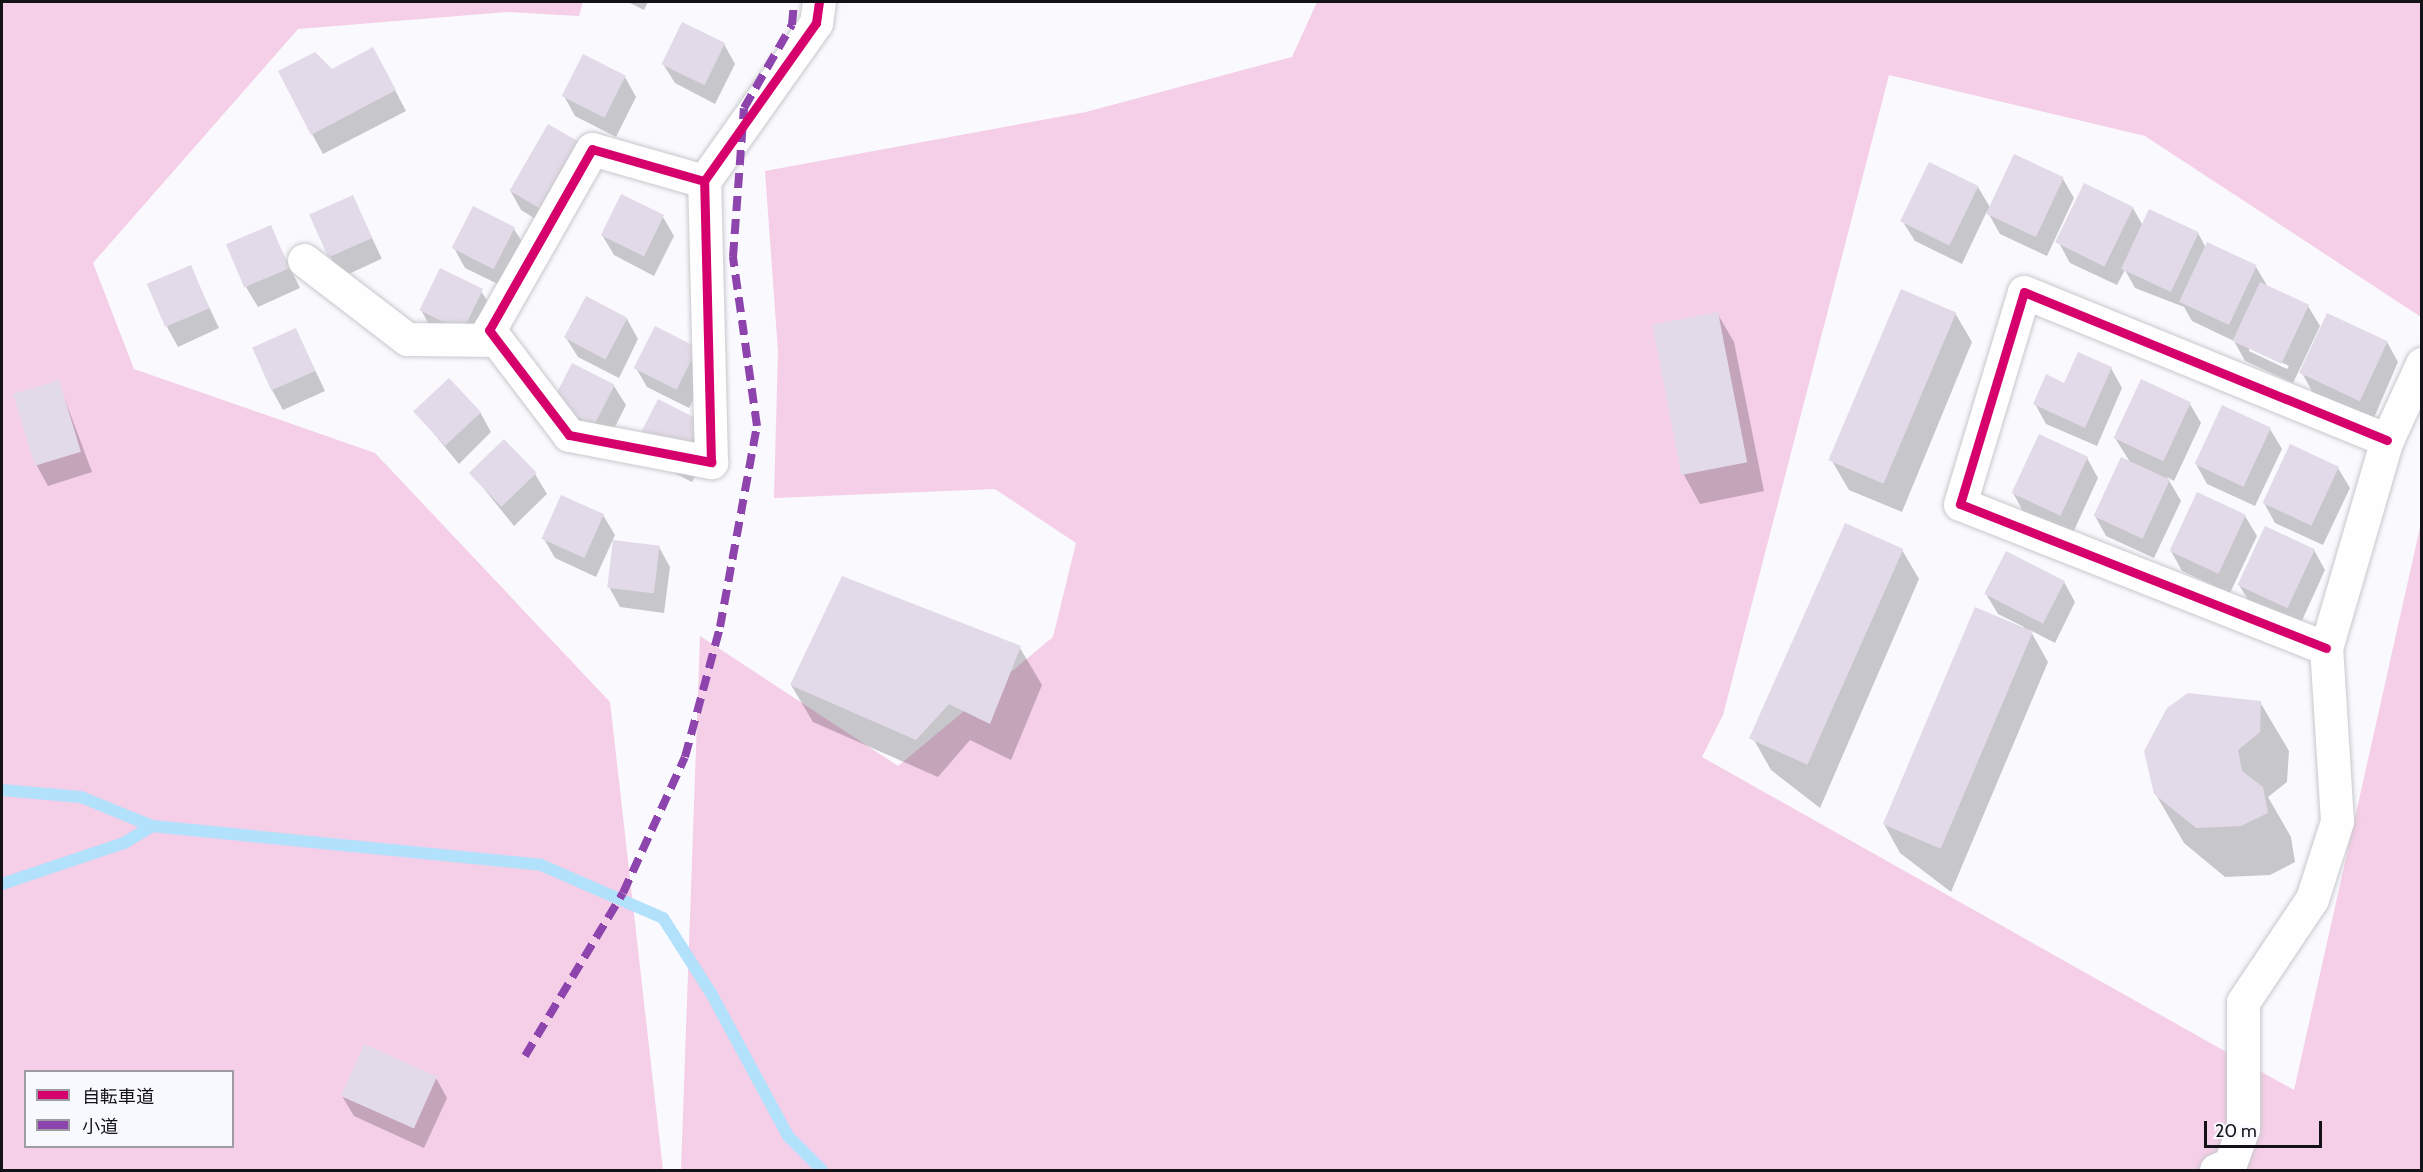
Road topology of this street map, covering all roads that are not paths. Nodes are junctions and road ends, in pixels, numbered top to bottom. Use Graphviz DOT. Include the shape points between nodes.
graph roads {
  1 [pos="819,2"];
  2 [pos="704,181"];
  3 [pos="304,260"];
  4 [pos="496,340"];
  5 [pos="2421,364"];
  6 [pos="2387,440"];
  7 [pos="2326,648"];
  8 [pos="2216,1170"];
  1 -- 2 [label="street" via="816,23"];
  2 -- 4 [label="street" via="592,149 489,330"];
  2 -- 4 [label="street" via="711,462 569,435"];
  3 -- 4 [label="street" via="407,339"];
  5 -- 6 [label="street"];
  6 -- 7 [label="street"];
  6 -- 7 [label="street" via="2024,292 1960,504"];
  7 -- 8 [label="street" via="2337,821 2312,899 2243,1002 2242,1129 2230,1164"];
}
